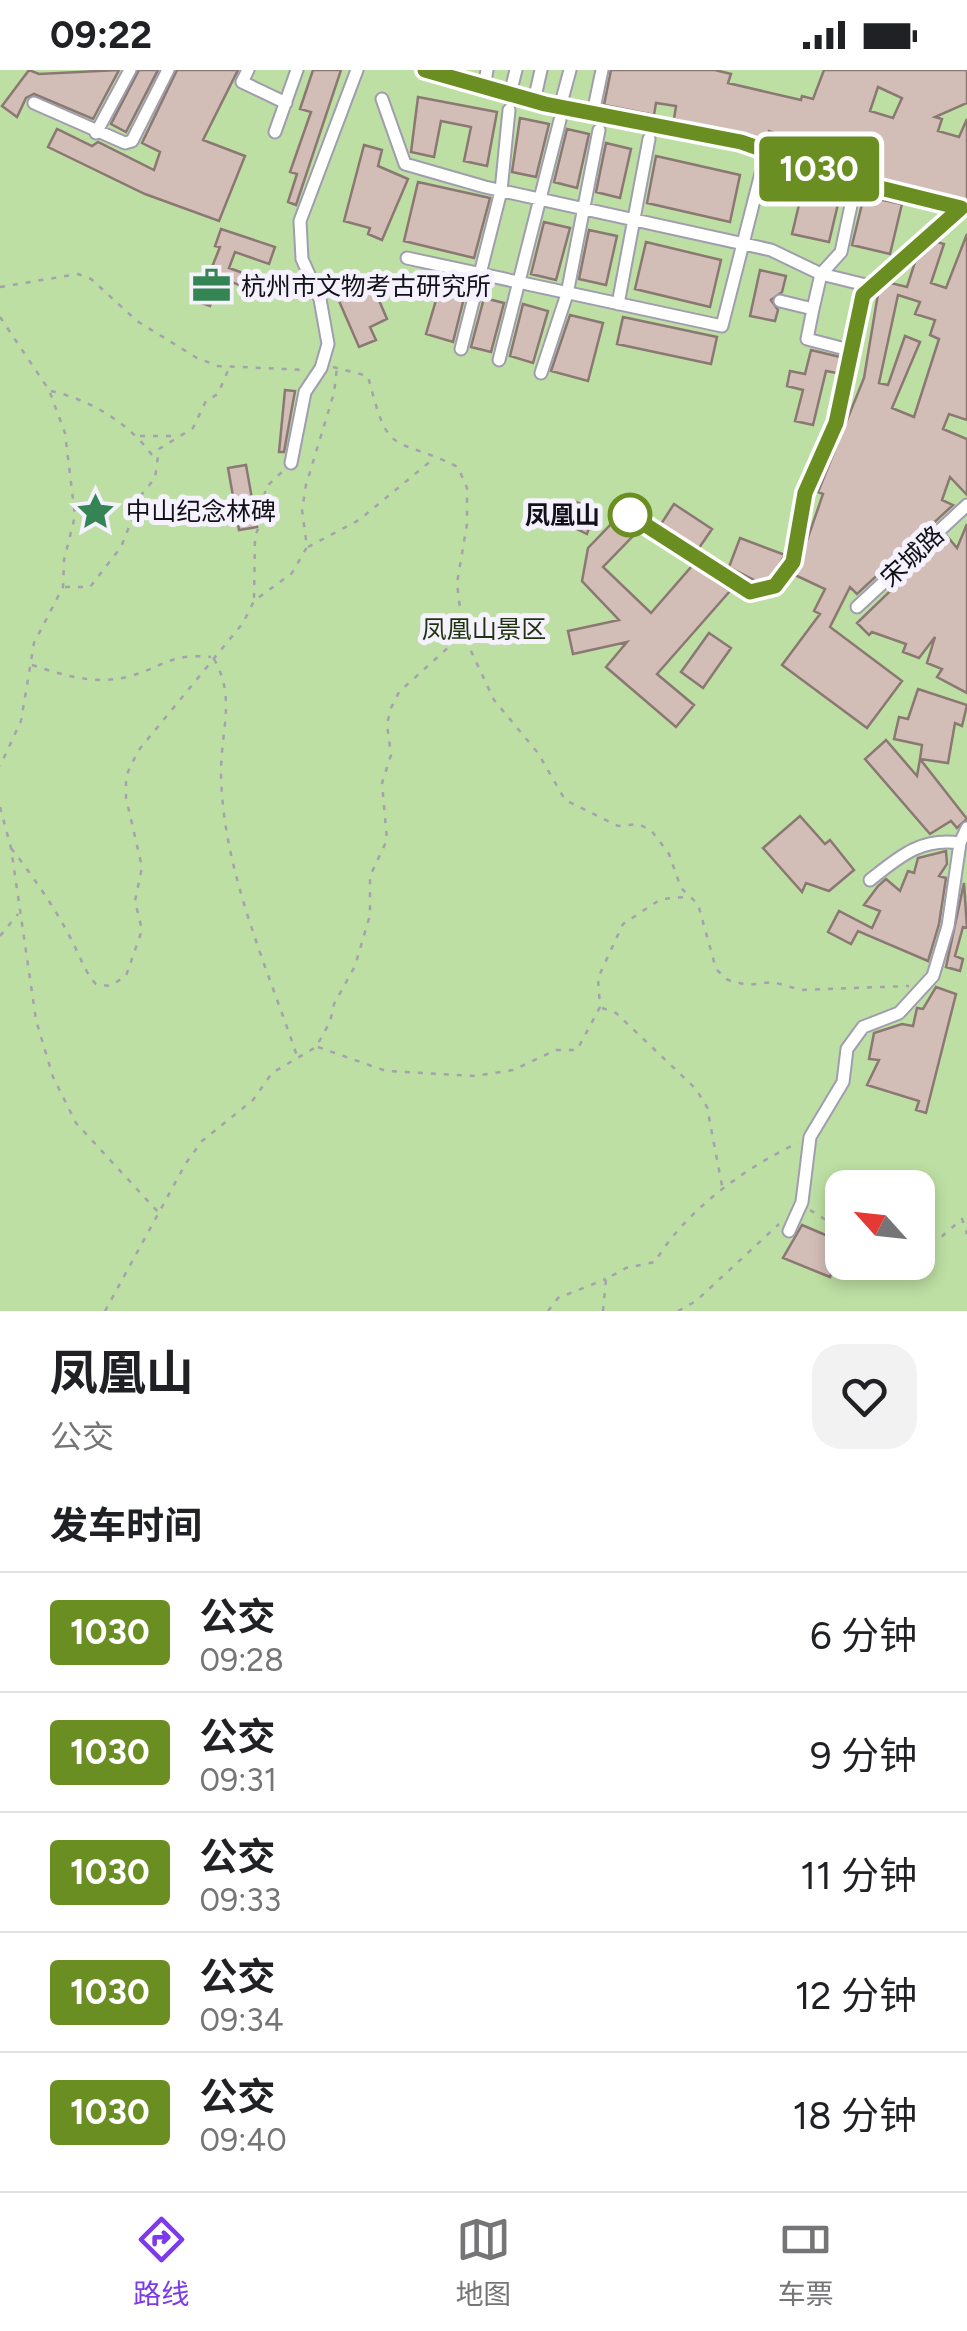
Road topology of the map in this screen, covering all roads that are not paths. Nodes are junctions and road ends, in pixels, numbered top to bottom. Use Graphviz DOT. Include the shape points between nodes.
graph roads {
  1 [pos="130,70"];
  2 [pos="168,70"];
  3 [pos="248,70"];
  4 [pos="298,70"];
  5 [pos="357,70"];
  6 [pos="487,70"];
  7 [pos="516,70"];
  8 [pos="541,70"];
  9 [pos="570,70"];
  10 [pos="602,70"];
  11 [pos="431,71"];
  12 [pos="460,75"];
  13 [pos="484,86"];
  14 [pos="510,94"];
  15 [pos="382,100"];
  16 [pos="534,101"];
  17 [pos="286,103"];
  18 [pos="34,104"];
  19 [pos="509,110"];
  20 [pos="560,113"];
  21 [pos="593,114"];
  22 [pos="598,130"];
  23 [pos="275,132"];
  24 [pos="96,133"];
  25 [pos="649,139"];
  26 [pos="760,173"];
  27 [pos="501,191"];
  28 [pos="853,196"];
  29 [pos="538,199"];
  30 [pos="583,209"];
  31 [pos="964,209"];
  32 [pos="634,220"];
  33 [pos="744,244"];
  34 [pos="407,258"];
  35 [pos="821,274"];
  36 [pos="482,276"];
  37 [pos="516,283"];
  38 [pos="870,286"];
  39 [pos="567,294"];
  40 [pos="780,300"];
  41 [pos="618,304"];
  42 [pos="813,309"];
  43 [pos="461,349"];
  44 [pos="849,350"];
  45 [pos="499,360"];
  46 [pos="541,373"];
  47 [pos="291,463"];
  48 [pos="967,505"];
  49 [pos="620,509"];
  50 [pos="856,607"];
  51 [pos="967,828"];
  52 [pos="960,843"];
  53 [pos="870,880"];
  54 [pos="789,1230"];
  1 -- 24 [label="street"];
  2 -- 24 [label="street" via="132,140"];
  3 -- 17 [label="street" via="242,82"];
  4 -- 17 [label="street"];
  5 -- 47 [label="street" via="300,222 302,259 328,344 305,392"];
  6 -- 13 [label="street"];
  7 -- 14 [label="street"];
  8 -- 16 [label="street"];
  9 -- 20 [label="street"];
  10 -- 21 [label="street"];
  11 -- 12 [label="street"];
  12 -- 13 [label="street"];
  13 -- 14 [label="street"];
  14 -- 16 [label="street"];
  15 -- 27 [label="street" via="406,164"];
  16 -- 20 [label="street"];
  17 -- 23 [label="street"];
  18 -- 24 [label="street"];
  19 -- 27 [label="street"];
  20 -- 21 [label="street"];
  20 -- 29 [label="street"];
  21 -- 31 [label="street" via="741,142 856,182"];
  22 -- 30 [label="street"];
  25 -- 32 [label="street"];
  26 -- 33 [label="street"];
  27 -- 29 [label="street"];
  27 -- 36 [label="street"];
  28 -- 35 [label="street" via="841,252"];
  29 -- 30 [label="street"];
  29 -- 37 [label="street"];
  30 -- 32 [label="street"];
  30 -- 39 [label="street"];
  31 -- 38 [label="street"];
  32 -- 33 [label="street"];
  32 -- 41 [label="street"];
  33 -- 35 [label="street"];
  33 -- 41 [label="street" via="722,326"];
  34 -- 36 [label="street"];
  35 -- 38 [label="street"];
  35 -- 42 [label="street"];
  36 -- 37 [label="street"];
  36 -- 43 [label="street"];
  37 -- 39 [label="street"];
  37 -- 45 [label="street"];
  38 -- 44 [label="street"];
  39 -- 41 [label="street"];
  39 -- 46 [label="street"];
  40 -- 42 [label="street"];
  42 -- 44 [label="street" via="806,339"];
  44 -- 49 [label="street" via="836,423 805,493 800,540 775,586 750,592"];
  48 -- 50 [label="street, 宋城路"];
  51 -- 52 [label="street"];
  52 -- 53 [label="street" via="914,846"];
  52 -- 54 [label="street" via="933,976 899,1012 863,1026 848,1048 842,1082 810,1137 802,1202"];
}
